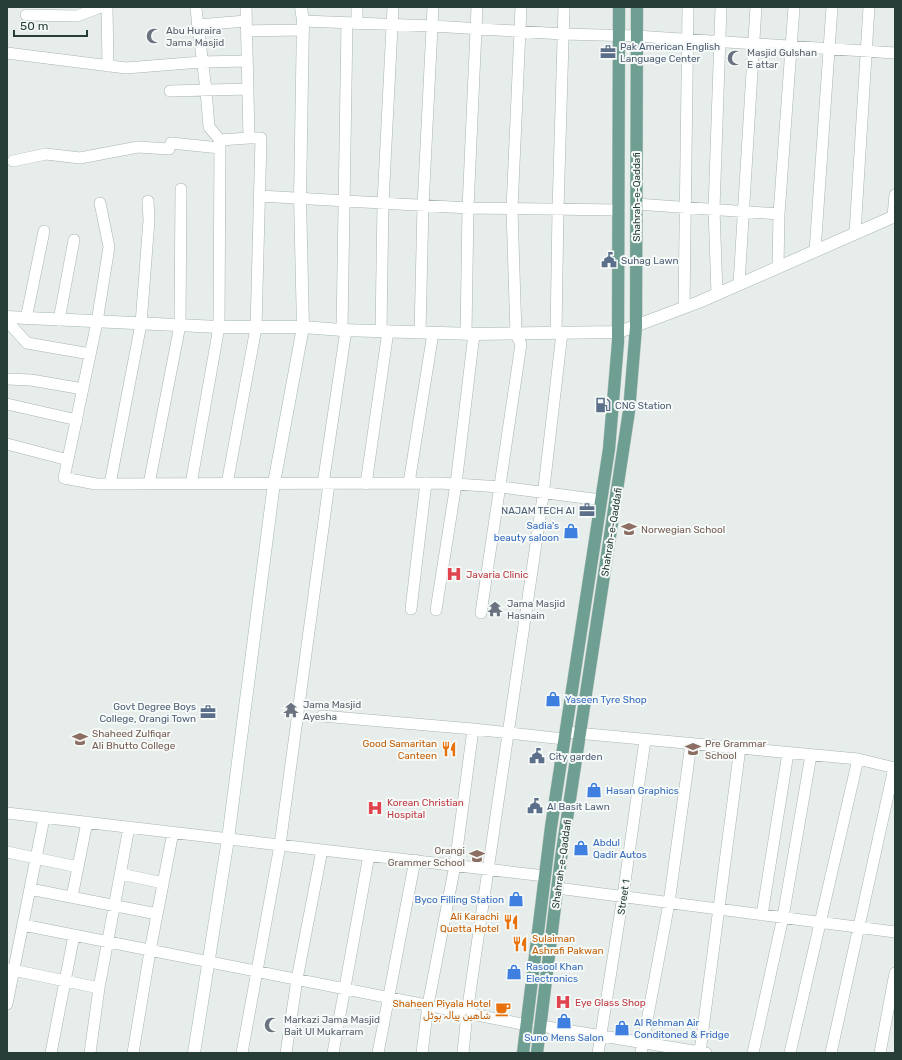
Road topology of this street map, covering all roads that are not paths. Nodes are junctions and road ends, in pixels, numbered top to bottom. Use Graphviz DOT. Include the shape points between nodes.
graph roads {
  1 [pos="101,7"];
  2 [pos="107,7"];
  3 [pos="246,7"];
  4 [pos="301,7"];
  5 [pos="357,7"];
  6 [pos="392,7"];
  7 [pos="433,7"];
  8 [pos="477,7"];
  9 [pos="521,7"];
  10 [pos="564,7"];
  11 [pos="619,7"];
  12 [pos="637,7"];
  13 [pos="688,7"];
  14 [pos="721,7"];
  15 [pos="756,7"];
  16 [pos="794,7"];
  17 [pos="832,7"];
  18 [pos="869,7"];
  19 [pos="196,9"];
  20 [pos="26,14"];
  21 [pos="352,24"];
  22 [pos="392,24"];
  23 [pos="197,25"];
  24 [pos="246,26"];
  25 [pos="303,26"];
  26 [pos="433,26"];
  27 [pos="476,29"];
  28 [pos="519,32"];
  29 [pos="563,34"];
  30 [pos="619,36"];
  31 [pos="636,36"];
  32 [pos="686,39"];
  33 [pos="720,41"];
  34 [pos="753,44"];
  35 [pos="791,46"];
  36 [pos="829,48"];
  37 [pos="866,51"];
  38 [pos="7,53"];
  39 [pos="895,53"];
  40 [pos="247,60"];
  41 [pos="202,62"];
  42 [pos="108,66"];
  43 [pos="248,89"];
  44 [pos="206,90"];
  45 [pos="170,91"];
  46 [pos="249,138"];
  47 [pos="220,144"];
  48 [pos="13,161"];
  49 [pos="181,188"];
  50 [pos="895,195"];
  51 [pos="260,196"];
  52 [pos="300,198"];
  53 [pos="148,201"];
  54 [pos="344,202"];
  55 [pos="100,203"];
  56 [pos="383,203"];
  57 [pos="636,204"];
  58 [pos="423,206"];
  59 [pos="685,207"];
  60 [pos="468,208"];
  61 [pos="512,209"];
  62 [pos="714,209"];
  63 [pos="558,210"];
  64 [pos="619,210"];
  65 [pos="743,211"];
  66 [pos="779,214"];
  67 [pos="894,216"];
  68 [pos="44,231"];
  69 [pos="856,233"];
  70 [pos="74,240"];
  71 [pos="815,251"];
  72 [pos="778,267"];
  73 [pos="738,284"];
  74 [pos="717,294"];
  75 [pos="684,307"];
  76 [pos="7,317"];
  77 [pos="26,318"];
  78 [pos="59,320"];
  79 [pos="7,321"];
  80 [pos="97,322"];
  81 [pos="141,324"];
  82 [pos="180,325"];
  83 [pos="219,327"];
  84 [pos="303,327"];
  85 [pos="636,327"];
  86 [pos="256,328"];
  87 [pos="344,330"];
  88 [pos="384,331"];
  89 [pos="420,332"];
  90 [pos="618,332"];
  91 [pos="433,333"];
  92 [pos="559,333"];
  93 [pos="470,334"];
  94 [pos="516,334"];
  95 [pos="90,354"];
  96 [pos="7,379"];
  97 [pos="83,389"];
  98 [pos="7,404"];
  99 [pos="77,420"];
  100 [pos="7,444"];
  101 [pos="68,460"];
  102 [pos="274,483"];
  103 [pos="409,483"];
  104 [pos="426,483"];
  105 [pos="110,484"];
  106 [pos="149,484"];
  107 [pos="191,484"];
  108 [pos="228,484"];
  109 [pos="326,484"];
  110 [pos="366,484"];
  111 [pos="456,484"];
  112 [pos="501,487"];
  113 [pos="544,492"];
  114 [pos="601,500"];
  115 [pos="411,609"];
  116 [pos="436,610"];
  117 [pos="481,613"];
  118 [pos="322,716"];
  119 [pos="473,729"];
  120 [pos="508,733"];
  121 [pos="580,734"];
  122 [pos="565,736"];
  123 [pos="645,740"];
  124 [pos="691,744"];
  125 [pos="740,748"];
  126 [pos="788,753"];
  127 [pos="810,755"];
  128 [pos="858,759"];
  129 [pos="894,768"];
  130 [pos="8,817"];
  131 [pos="44,818"];
  132 [pos="87,822"];
  133 [pos="129,827"];
  134 [pos="173,832"];
  135 [pos="228,839"];
  136 [pos="280,845"];
  137 [pos="322,850"];
  138 [pos="7,852"];
  139 [pos="369,855"];
  140 [pos="36,858"];
  141 [pos="415,860"];
  142 [pos="455,865"];
  143 [pos="78,866"];
  144 [pos="488,869"];
  145 [pos="121,874"];
  146 [pos="545,876"];
  147 [pos="163,883"];
  148 [pos="558,888"];
  149 [pos="30,889"];
  150 [pos="623,896"];
  151 [pos="72,897"];
  152 [pos="669,902"];
  153 [pos="115,905"];
  154 [pos="719,909"];
  155 [pos="158,914"];
  156 [pos="762,915"];
  157 [pos="783,918"];
  158 [pos="820,922"];
  159 [pos="23,925"];
  160 [pos="859,928"];
  161 [pos="895,932"];
  162 [pos="74,935"];
  163 [pos="108,942"];
  164 [pos="150,950"];
  165 [pos="210,962"];
  166 [pos="10,970"];
  167 [pos="257,971"];
  168 [pos="895,973"];
  169 [pos="297,979"];
  170 [pos="65,981"];
  171 [pos="99,988"];
  172 [pos="345,989"];
  173 [pos="388,997"];
  174 [pos="7,1004"];
  175 [pos="428,1005"];
  176 [pos="467,1013"];
  177 [pos="527,1024"];
  178 [pos="541,1026"];
  179 [pos="600,1036"];
  180 [pos="642,1048"];
  181 [pos="683,1051"];
  182 [pos="51,1053"];
  183 [pos="90,1053"];
  184 [pos="133,1053"];
  185 [pos="194,1053"];
  186 [pos="242,1053"];
  187 [pos="286,1053"];
  188 [pos="334,1053"];
  189 [pos="378,1053"];
  190 [pos="422,1053"];
  191 [pos="463,1053"];
  192 [pos="523,1053"];
  193 [pos="538,1053"];
  194 [pos="598,1053"];
  195 [pos="703,1053"];
  196 [pos="753,1053"];
  197 [pos="790,1053"];
  198 [pos="831,1053"];
  199 [pos="880,1053"];
  1 -- 20 [label="street" via="77,16"];
  2 -- 42 [label="street"];
  3 -- 24 [label="street"];
  4 -- 25 [label="street"];
  5 -- 21 [label="street"];
  6 -- 22 [label="street"];
  7 -- 26 [label="street"];
  8 -- 27 [label="street"];
  9 -- 28 [label="street"];
  10 -- 29 [label="street"];
  11 -- 30 [label="main road, Shahrah-e-Qaddafi"];
  12 -- 31 [label="main road, Shahrah-e-Qaddafi"];
  13 -- 32 [label="street"];
  14 -- 33 [label="street"];
  15 -- 34 [label="street"];
  16 -- 35 [label="street"];
  17 -- 36 [label="street"];
  18 -- 37 [label="street"];
  19 -- 23 [label="street"];
  21 -- 22 [label="street"];
  21 -- 25 [label="street"];
  21 -- 54 [label="street"];
  22 -- 26 [label="street"];
  22 -- 56 [label="street"];
  23 -- 24 [label="street"];
  23 -- 41 [label="street"];
  24 -- 25 [label="street"];
  24 -- 40 [label="street"];
  25 -- 52 [label="street"];
  26 -- 27 [label="street"];
  26 -- 58 [label="street"];
  27 -- 28 [label="street"];
  27 -- 60 [label="street"];
  28 -- 29 [label="street"];
  28 -- 61 [label="street"];
  29 -- 30 [label="street"];
  29 -- 63 [label="street"];
  30 -- 31 [label="street"];
  30 -- 64 [label="main road, Shahrah-e-Qaddafi"];
  31 -- 32 [label="street"];
  31 -- 57 [label="main road, Shahrah-e-Qaddafi"];
  32 -- 33 [label="street"];
  32 -- 59 [label="street"];
  33 -- 34 [label="street"];
  33 -- 62 [label="street"];
  34 -- 35 [label="street"];
  34 -- 65 [label="street"];
  35 -- 36 [label="street"];
  35 -- 66 [label="street"];
  36 -- 37 [label="street"];
  36 -- 71 [label="street"];
  37 -- 39 [label="street"];
  37 -- 69 [label="street"];
  38 -- 42 [label="street"];
  40 -- 41 [label="street"];
  40 -- 43 [label="street"];
  41 -- 42 [label="street" via="126,68"];
  41 -- 44 [label="street"];
  43 -- 44 [label="street"];
  43 -- 46 [label="street"];
  44 -- 45 [label="street"];
  44 -- 47 [label="street" via="208,127"];
  46 -- 47 [label="street"];
  46 -- 51 [label="street" via="261,138"];
  47 -- 48 [label="street" via="171,143 169,148 138,147 80,158 46,154"];
  47 -- 83 [label="street"];
  49 -- 82 [label="street"];
  50 -- 67 [label="street"];
  51 -- 52 [label="street"];
  51 -- 86 [label="street"];
  52 -- 54 [label="street"];
  52 -- 84 [label="street"];
  53 -- 81 [label="street" via="149,220"];
  54 -- 56 [label="street"];
  54 -- 87 [label="street"];
  55 -- 80 [label="street" via="109,247"];
  56 -- 58 [label="street"];
  56 -- 88 [label="street"];
  57 -- 59 [label="street"];
  57 -- 85 [label="main road, Shahrah-e-Qaddafi"];
  58 -- 60 [label="street"];
  58 -- 89 [label="street"];
  59 -- 62 [label="street"];
  59 -- 75 [label="street"];
  60 -- 61 [label="street"];
  60 -- 93 [label="street"];
  61 -- 63 [label="street"];
  61 -- 94 [label="street"];
  62 -- 65 [label="street"];
  62 -- 74 [label="street"];
  63 -- 64 [label="street"];
  63 -- 92 [label="street"];
  64 -- 90 [label="main road, Shahrah-e-Qaddafi"];
  65 -- 66 [label="street"];
  65 -- 73 [label="street"];
  66 -- 72 [label="street"];
  67 -- 69 [label="street"];
  68 -- 77 [label="street"];
  69 -- 71 [label="street"];
  70 -- 78 [label="street"];
  71 -- 72 [label="street"];
  72 -- 73 [label="street"];
  73 -- 74 [label="street"];
  74 -- 75 [label="street"];
  75 -- 85 [label="street"];
  76 -- 77 [label="street"];
  77 -- 78 [label="street"];
  78 -- 80 [label="street"];
  79 -- 95 [label="street" via="27,343"];
  80 -- 81 [label="street"];
  80 -- 95 [label="street"];
  81 -- 82 [label="street"];
  81 -- 105 [label="street"];
  82 -- 83 [label="street"];
  82 -- 106 [label="street"];
  83 -- 86 [label="street"];
  83 -- 107 [label="street"];
  84 -- 86 [label="street"];
  84 -- 87 [label="street"];
  84 -- 102 [label="street"];
  85 -- 90 [label="street"];
  85 -- 121 [label="main road, Shahrah-e-Qaddafi" via="629,411"];
  86 -- 108 [label="street"];
  87 -- 88 [label="street"];
  87 -- 109 [label="street"];
  88 -- 89 [label="street"];
  88 -- 110 [label="street"];
  89 -- 91 [label="street"];
  90 -- 92 [label="street"];
  90 -- 114 [label="main road, Shahrah-e-Qaddafi" via="609,449"];
  91 -- 93 [label="street"];
  91 -- 103 [label="street"];
  92 -- 94 [label="street"];
  92 -- 113 [label="street"];
  93 -- 94 [label="street"];
  93 -- 111 [label="street"];
  94 -- 112 [label="street" via="521,344"];
  95 -- 97 [label="street"];
  96 -- 97 [label="street" via="31,380"];
  97 -- 99 [label="street"];
  98 -- 99 [label="street"];
  99 -- 101 [label="street"];
  100 -- 101 [label="street"];
  101 -- 105 [label="street" via="64,478"];
  102 -- 108 [label="street"];
  102 -- 109 [label="street"];
  102 -- 135 [label="street"];
  103 -- 104 [label="street"];
  103 -- 110 [label="street"];
  104 -- 111 [label="street"];
  104 -- 115 [label="street"];
  105 -- 106 [label="street"];
  106 -- 107 [label="street"];
  107 -- 108 [label="street"];
  109 -- 110 [label="street"];
  109 -- 136 [label="street"];
  111 -- 112 [label="street"];
  111 -- 116 [label="street"];
  112 -- 113 [label="street"];
  112 -- 117 [label="street"];
  113 -- 114 [label="street"];
  113 -- 120 [label="street"];
  114 -- 122 [label="main road, Shahrah-e-Qaddafi"];
  118 -- 119 [label="street"];
  119 -- 120 [label="street"];
  119 -- 142 [label="street"];
  120 -- 122 [label="street"];
  120 -- 144 [label="street"];
  121 -- 122 [label="street"];
  121 -- 123 [label="street"];
  121 -- 148 [label="main road, Shahrah-e-Qaddafi"];
  122 -- 146 [label="main road, Shahrah-e-Qaddafi"];
  123 -- 124 [label="street"];
  123 -- 150 [label="street, Street 1"];
  124 -- 125 [label="street"];
  124 -- 152 [label="street"];
  125 -- 126 [label="street"];
  125 -- 154 [label="street"];
  126 -- 127 [label="street"];
  126 -- 156 [label="street"];
  127 -- 128 [label="street"];
  127 -- 157 [label="street"];
  128 -- 129 [label="street"];
  128 -- 158 [label="street"];
  129 -- 160 [label="street"];
  130 -- 131 [label="street"];
  131 -- 132 [label="street"];
  131 -- 140 [label="street"];
  132 -- 133 [label="street"];
  132 -- 143 [label="street"];
  133 -- 134 [label="street"];
  133 -- 145 [label="street"];
  134 -- 135 [label="street"];
  134 -- 147 [label="street"];
  135 -- 136 [label="street"];
  135 -- 165 [label="street"];
  136 -- 137 [label="street"];
  136 -- 167 [label="street"];
  137 -- 139 [label="street"];
  137 -- 169 [label="street"];
  138 -- 140 [label="street"];
  139 -- 141 [label="street"];
  139 -- 172 [label="street"];
  140 -- 143 [label="street"];
  140 -- 149 [label="street"];
  141 -- 142 [label="street"];
  141 -- 173 [label="street"];
  142 -- 144 [label="street"];
  142 -- 175 [label="street"];
  143 -- 151 [label="street"];
  144 -- 146 [label="street"];
  144 -- 176 [label="street"];
  145 -- 147 [label="street"];
  145 -- 153 [label="street"];
  146 -- 177 [label="main road, Shahrah-e-Qaddafi"];
  147 -- 155 [label="street"];
  148 -- 150 [label="street"];
  148 -- 178 [label="main road, Shahrah-e-Qaddafi"];
  149 -- 151 [label="street"];
  149 -- 159 [label="street"];
  150 -- 152 [label="street"];
  150 -- 179 [label="street, Street 1"];
  151 -- 153 [label="street"];
  152 -- 154 [label="street"];
  152 -- 180 [label="street"];
  153 -- 155 [label="street"];
  153 -- 163 [label="street"];
  154 -- 156 [label="street"];
  154 -- 195 [label="street"];
  155 -- 164 [label="street"];
  156 -- 157 [label="street"];
  157 -- 158 [label="street"];
  157 -- 196 [label="street"];
  158 -- 160 [label="street"];
  158 -- 197 [label="street"];
  159 -- 162 [label="street"];
  159 -- 166 [label="street"];
  160 -- 161 [label="street"];
  160 -- 198 [label="street"];
  162 -- 163 [label="street"];
  162 -- 170 [label="street"];
  163 -- 164 [label="street"];
  163 -- 171 [label="street"];
  164 -- 165 [label="street"];
  164 -- 184 [label="street"];
  165 -- 167 [label="street"];
  165 -- 185 [label="street"];
  166 -- 170 [label="street"];
  166 -- 174 [label="street"];
  167 -- 169 [label="street"];
  167 -- 186 [label="street"];
  168 -- 199 [label="street"];
  169 -- 172 [label="street"];
  169 -- 187 [label="street"];
  170 -- 171 [label="street"];
  170 -- 182 [label="street"];
  171 -- 183 [label="street"];
  172 -- 173 [label="street"];
  172 -- 188 [label="street"];
  173 -- 175 [label="street"];
  173 -- 189 [label="street"];
  175 -- 176 [label="street"];
  175 -- 190 [label="street"];
  176 -- 177 [label="street"];
  176 -- 191 [label="street"];
  177 -- 192 [label="main road, Shahrah-e-Qaddafi"];
  178 -- 179 [label="street"];
  178 -- 193 [label="main road, Shahrah-e-Qaddafi"];
  179 -- 180 [label="street"];
  179 -- 194 [label="street, Street 1"];
  180 -- 181 [label="street"];
  181 -- 195 [label="street"];
}
